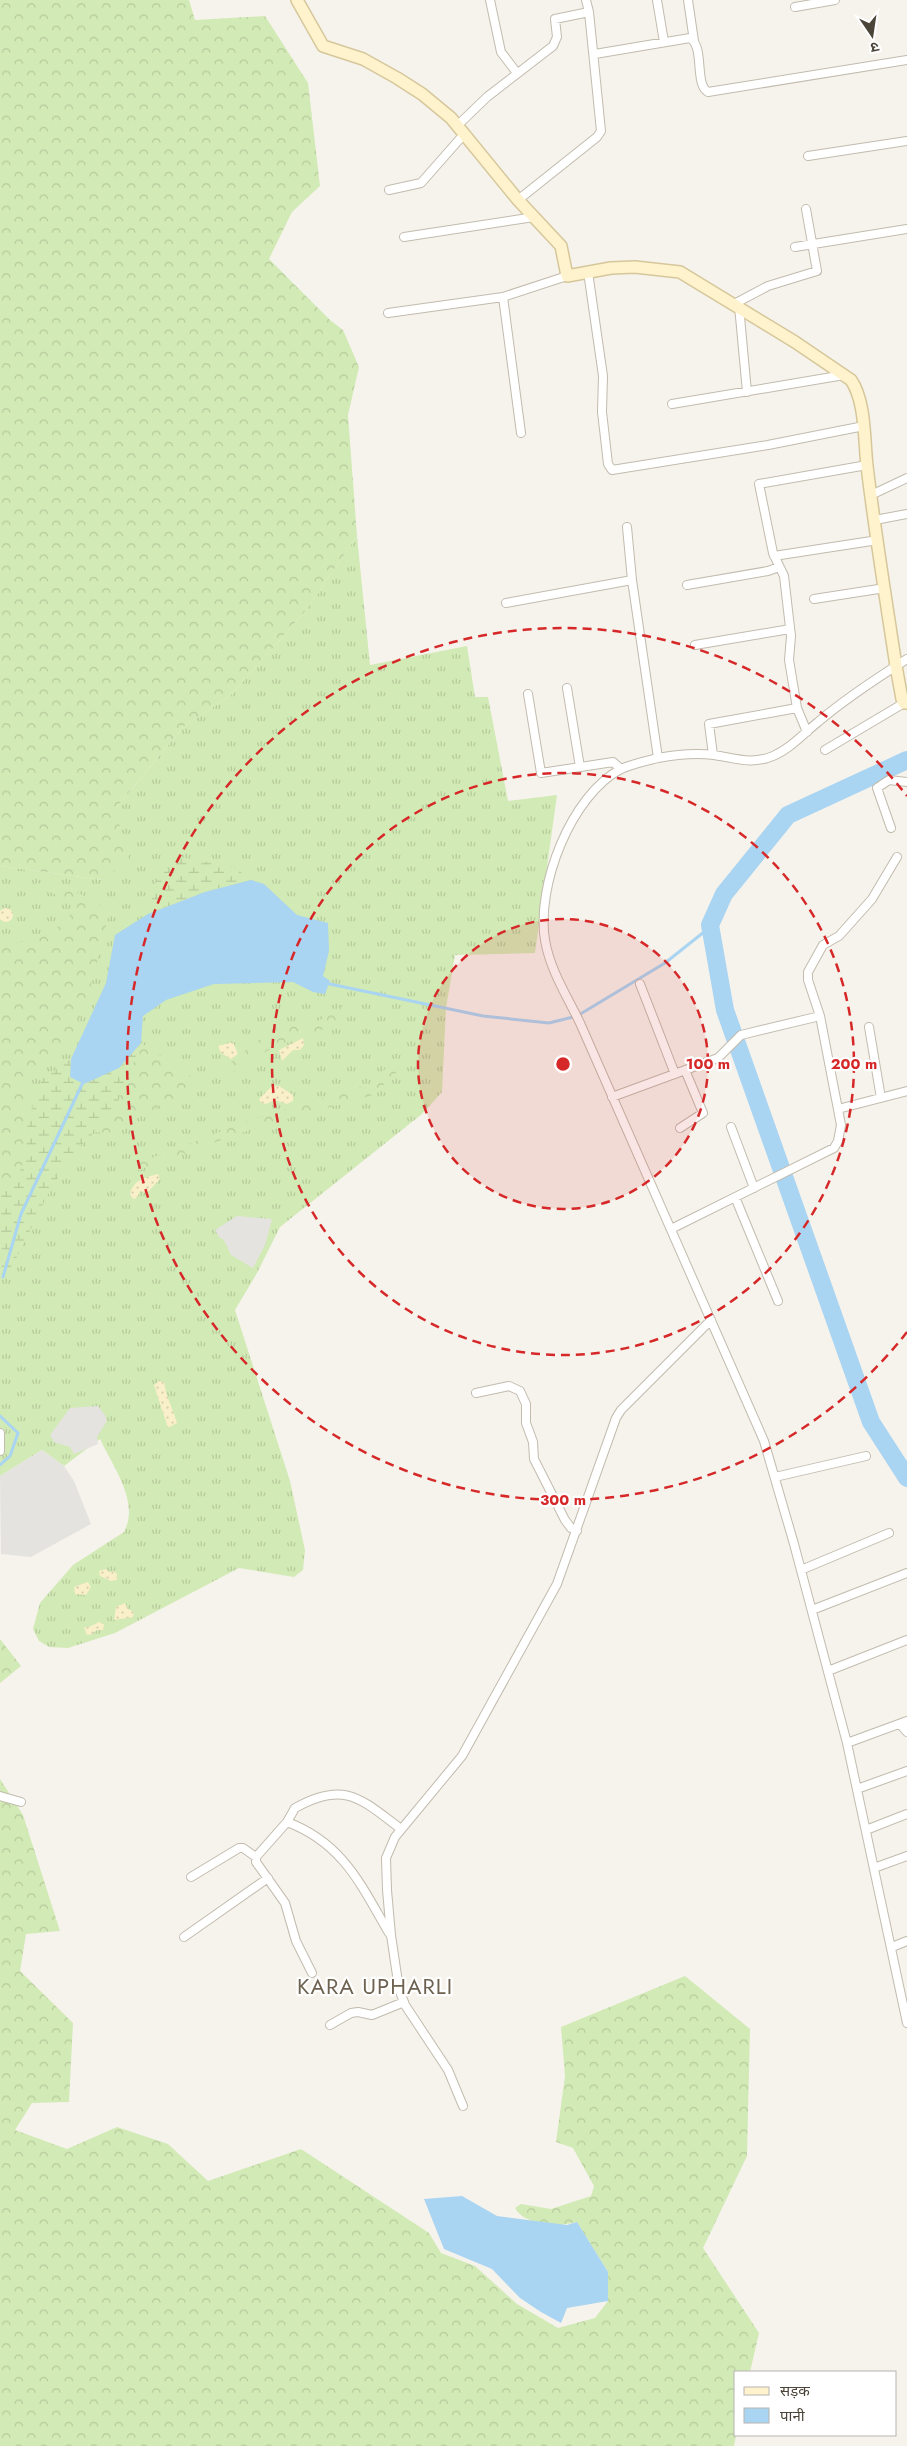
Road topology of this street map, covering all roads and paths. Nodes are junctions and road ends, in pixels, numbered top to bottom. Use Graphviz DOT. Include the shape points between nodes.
graph roads {
  1 [pos="297,0"];
  2 [pos="490,0"];
  3 [pos="586,0"];
  4 [pos="657,0"];
  5 [pos="688,0"];
  6 [pos="835,0"];
  7 [pos="795,7"];
  8 [pos="588,12"];
  9 [pos="694,41"];
  10 [pos="664,42"];
  11 [pos="595,54"];
  12 [pos="907,60"];
  13 [pos="517,73"];
  14 [pos="462,129"];
  15 [pos="907,141"];
  16 [pos="808,156"];
  17 [pos="389,190"];
  18 [pos="518,200"];
  19 [pos="806,209"];
  20 [pos="534,216"];
  21 [pos="907,229"];
  22 [pos="404,237"];
  23 [pos="812,244"];
  24 [pos="795,247"];
  25 [pos="588,272"];
  26 [pos="567,276"];
  27 [pos="503,297"];
  28 [pos="736,305"];
  29 [pos="388,312"];
  30 [pos="844,374"];
  31 [pos="748,392"];
  32 [pos="672,404"];
  33 [pos="864,426"];
  34 [pos="521,433"];
  35 [pos="867,464"];
  36 [pos="907,478"];
  37 [pos="871,495"];
  38 [pos="907,514"];
  39 [pos="875,520"];
  40 [pos="627,527"];
  41 [pos="878,540"];
  42 [pos="774,556"];
  43 [pos="779,566"];
  44 [pos="632,580"];
  45 [pos="687,585"];
  46 [pos="885,588"];
  47 [pos="814,599"];
  48 [pos="506,603"];
  49 [pos="790,629"];
  50 [pos="695,645"];
  51 [pos="907,659"];
  52 [pos="896,666"];
  53 [pos="566,688"];
  54 [pos="528,694"];
  55 [pos="906,703"];
  56 [pos="796,708"];
  57 [pos="807,732"];
  58 [pos="825,750"];
  59 [pos="713,755"];
  60 [pos="658,758"];
  61 [pos="580,767"];
  62 [pos="621,769"];
  63 [pos="907,782"];
  64 [pos="891,828"];
  65 [pos="897,857"];
  66 [pos="640,984"];
  67 [pos="820,1016"];
  68 [pos="868,1027"];
  69 [pos="685,1070"];
  70 [pos="675,1074"];
  71 [pos="907,1092"];
  72 [pos="612,1097"];
  73 [pos="881,1098"];
  74 [pos="838,1109"];
  75 [pos="731,1127"];
  76 [pos="680,1128"];
  77 [pos="754,1188"];
  78 [pos="735,1197"];
  79 [pos="671,1229"];
  80 [pos="778,1301"];
  81 [pos="711,1320"];
  82 [pos="476,1393"];
  83 [pos="0,1433"];
  84 [pos="0,1451"];
  85 [pos="866,1456"];
  86 [pos="775,1477"];
  87 [pos="577,1530"];
  88 [pos="889,1533"];
  89 [pos="801,1570"];
  90 [pos="907,1573"];
  91 [pos="812,1610"];
  92 [pos="907,1640"];
  93 [pos="828,1671"];
  94 [pos="904,1722"];
  95 [pos="907,1732"];
  96 [pos="847,1743"];
  97 [pos="907,1771"];
  98 [pos="857,1789"];
  99 [pos="0,1796"];
  100 [pos="21,1802"];
  101 [pos="907,1814"];
  102 [pos="288,1822"];
  103 [pos="402,1829"];
  104 [pos="866,1830"];
  105 [pos="907,1856"];
  106 [pos="256,1857"];
  107 [pos="874,1868"];
  108 [pos="191,1877"];
  109 [pos="268,1878"];
  110 [pos="390,1934"];
  111 [pos="184,1937"];
  112 [pos="907,1941"];
  113 [pos="892,1947"];
  114 [pos="312,1973"];
  115 [pos="404,2002"];
  116 [pos="905,2004"];
  117 [pos="907,2024"];
  118 [pos="330,2025"];
  119 [pos="463,2106"];
  1 -- 14 [label="street" via="323,46 362,59 397,78 425,96"];
  2 -- 13 [label="street" via="500,52"];
  3 -- 8 [label="street"];
  4 -- 10 [label="street"];
  5 -- 9 [label="street"];
  6 -- 7 [label="street"];
  8 -- 11 [label="street"];
  8 -- 13 [label="street" via="555,19 555,44"];
  9 -- 10 [label="street" via="690,38"];
  9 -- 12 [label="street" via="704,89 708,92"];
  10 -- 11 [label="street"];
  11 -- 18 [label="street" via="602,124 600,133"];
  13 -- 14 [label="street" via="487,96"];
  14 -- 17 [label="street" via="420,184"];
  14 -- 18 [label="street"];
  15 -- 16 [label="street"];
  18 -- 20 [label="street"];
  19 -- 23 [label="street"];
  20 -- 22 [label="street"];
  20 -- 26 [label="street" via="561,246"];
  21 -- 23 [label="street"];
  23 -- 24 [label="street"];
  23 -- 28 [label="street" via="816,272 768,286"];
  25 -- 26 [label="street"];
  25 -- 28 [label="street" via="634,267 675,271"];
  25 -- 33 [label="street" via="603,376 602,418 610,469 615,471"];
  26 -- 27 [label="street"];
  27 -- 29 [label="street"];
  27 -- 34 [label="street"];
  28 -- 30 [label="street"];
  28 -- 31 [label="street"];
  30 -- 31 [label="street"];
  30 -- 33 [label="street" via="856,390"];
  31 -- 32 [label="street"];
  33 -- 35 [label="street"];
  35 -- 37 [label="street"];
  35 -- 42 [label="street" via="759,484"];
  36 -- 37 [label="street"];
  37 -- 39 [label="street"];
  38 -- 39 [label="street"];
  39 -- 41 [label="street"];
  40 -- 44 [label="street"];
  41 -- 42 [label="street"];
  41 -- 46 [label="street"];
  42 -- 43 [label="street"];
  43 -- 45 [label="street" via="768,571"];
  43 -- 49 [label="street" via="784,576"];
  44 -- 48 [label="street"];
  44 -- 60 [label="street"];
  46 -- 47 [label="street"];
  46 -- 52 [label="street"];
  49 -- 50 [label="street"];
  49 -- 56 [label="street" via="792,647 789,660"];
  51 -- 52 [label="street"];
  52 -- 55 [label="street"];
  52 -- 57 [label="street"];
  53 -- 61 [label="street"];
  54 -- 61 [label="street" via="541,773"];
  55 -- 58 [label="street"];
  56 -- 57 [label="street"];
  56 -- 59 [label="street" via="709,724"];
  57 -- 59 [label="street" via="786,749 761,760 736,760"];
  59 -- 60 [label="street"];
  60 -- 62 [label="street"];
  61 -- 62 [label="street" via="613,762"];
  62 -- 72 [label="street" via="577,812 558,854 544,911 550,963"];
  63 -- 64 [label="street" via="889,780 877,788"];
  65 -- 67 [label="street" via="872,900 842,933 823,945 808,972"];
  66 -- 70 [label="street"];
  67 -- 69 [label="street" via="741,1036 718,1058"];
  67 -- 74 [label="street"];
  68 -- 73 [label="street"];
  69 -- 70 [label="street"];
  69 -- 76 [label="street" via="703,1113"];
  70 -- 72 [label="street"];
  71 -- 73 [label="street"];
  72 -- 79 [label="street"];
  73 -- 74 [label="street"];
  74 -- 77 [label="street" via="840,1134 834,1148"];
  75 -- 77 [label="street"];
  77 -- 78 [label="street"];
  78 -- 79 [label="street"];
  78 -- 80 [label="street"];
  79 -- 81 [label="street"];
  81 -- 86 [label="street" via="755,1417"];
  81 -- 87 [label="street" via="622,1410 614,1424"];
  82 -- 87 [label="street" via="509,1386 520,1391 526,1404 526,1423 532,1436 536,1463 565,1520"];
  83 -- 84 [label="street"];
  85 -- 86 [label="street"];
  86 -- 89 [label="street"];
  87 -- 103 [label="street" via="557,1584 462,1756"];
  88 -- 89 [label="street"];
  89 -- 91 [label="street"];
  90 -- 91 [label="street"];
  91 -- 93 [label="street"];
  92 -- 93 [label="street"];
  93 -- 96 [label="street"];
  94 -- 95 [label="street"];
  94 -- 96 [label="street"];
  96 -- 98 [label="street"];
  97 -- 98 [label="street"];
  98 -- 104 [label="street"];
  99 -- 100 [label="street"];
  101 -- 104 [label="street"];
  102 -- 103 [label="street" via="295,1808 314,1799 338,1794 358,1798"];
  102 -- 106 [label="street"];
  102 -- 110 [label="street" via="315,1835 339,1854"];
  103 -- 110 [label="street" via="386,1858"];
  104 -- 107 [label="street"];
  105 -- 107 [label="street"];
  106 -- 108 [label="street" via="239,1848"];
  106 -- 109 [label="street"];
  107 -- 113 [label="street"];
  109 -- 111 [label="street"];
  109 -- 114 [label="street" via="285,1903 296,1941"];
  110 -- 115 [label="street"];
  112 -- 113 [label="street"];
  113 -- 116 [label="street"];
  115 -- 118 [label="street" via="372,2015 351,2013"];
  115 -- 119 [label="street" via="448,2070"];
  116 -- 117 [label="street"];
}
